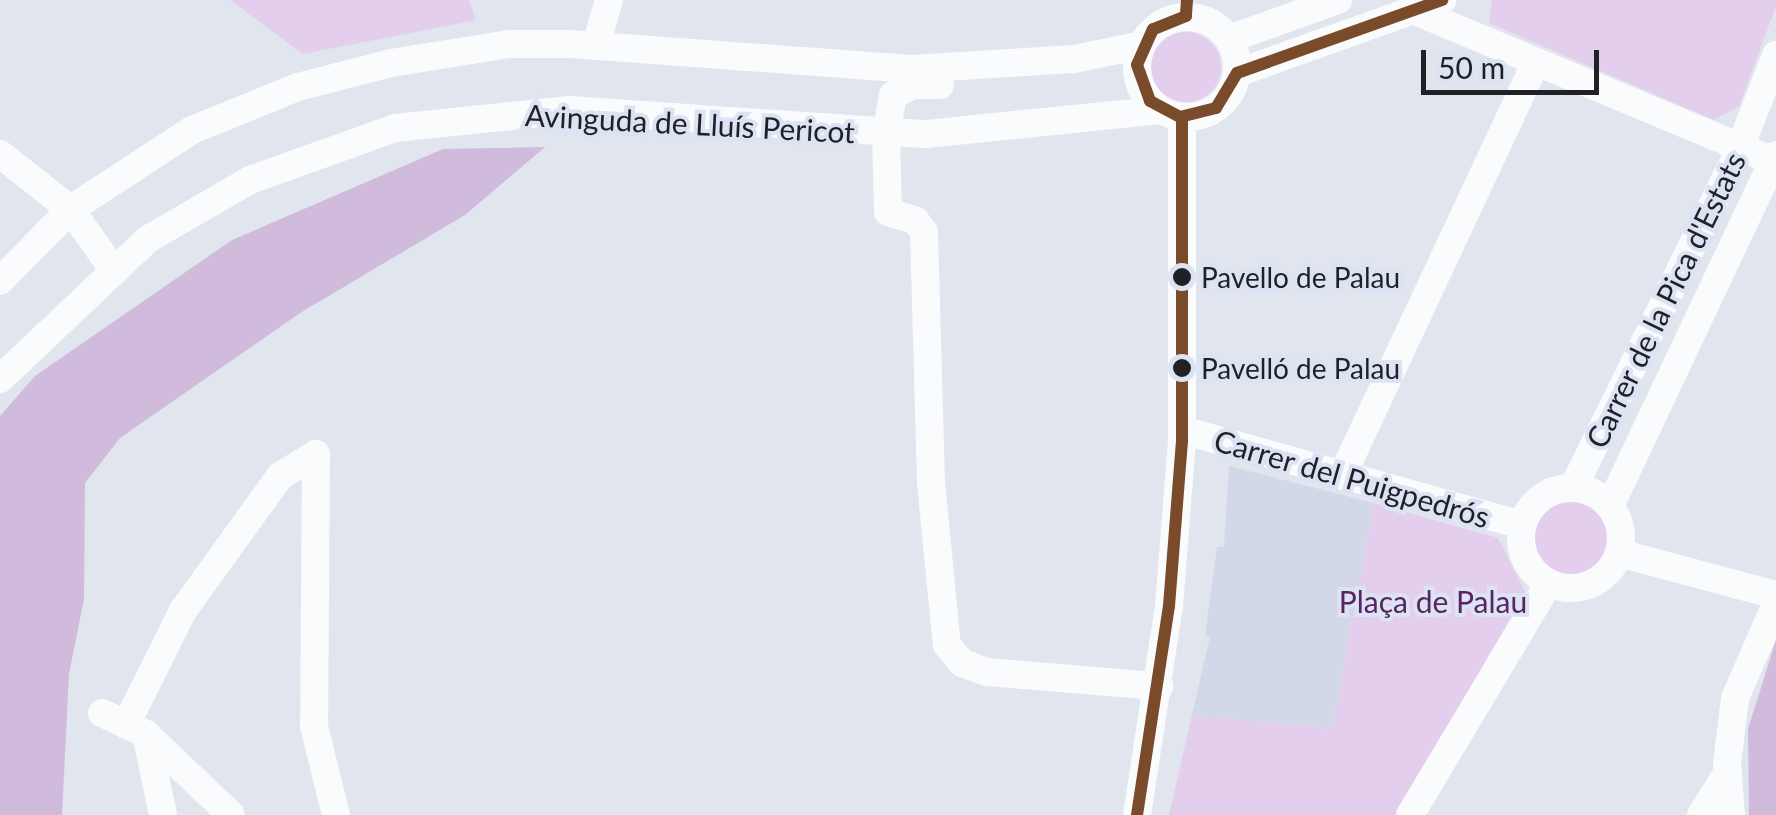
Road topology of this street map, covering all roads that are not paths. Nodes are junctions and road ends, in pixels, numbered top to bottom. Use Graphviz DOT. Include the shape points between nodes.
graph roads {
  1 [pos="609,0"];
  2 [pos="1338,0"];
  3 [pos="1442,0"];
  4 [pos="1187,8"];
  5 [pos="1415,11"];
  6 [pos="1229,39"];
  7 [pos="596,45"];
  8 [pos="1142,45"];
  9 [pos="1776,56"];
  10 [pos="1032,63"];
  11 [pos="1536,64"];
  12 [pos="1237,73"];
  13 [pos="1172,113"];
  14 [pos="886,134"];
  15 [pos="1740,148"];
  16 [pos="0,154"];
  17 [pos="1775,158"];
  18 [pos="70,210"];
  19 [pos="112,268"];
  20 [pos="0,281"];
  21 [pos="0,379"];
  22 [pos="1182,430"];
  23 [pos="1342,476"];
  24 [pos="1573,488"];
  25 [pos="1611,504"];
  26 [pos="1522,526"];
  27 [pos="1619,553"];
  28 [pos="1549,583"];
  29 [pos="1776,595"];
  30 [pos="1776,604"];
  31 [pos="1159,686"];
  32 [pos="124,724"];
  33 [pos="1728,772"];
  34 [pos="163,815"];
  35 [pos="232,815"];
  36 [pos="336,815"];
  37 [pos="1136,815"];
  38 [pos="1410,815"];
  39 [pos="1702,815"];
  40 [pos="1731,815"];
  1 -- 7 [label="street"];
  2 -- 6 [label="street"];
  3 -- 5 [label="street"];
  4 -- 6 [label="street"];
  4 -- 8 [label="street"];
  5 -- 11 [label="street"];
  5 -- 12 [label="street"];
  6 -- 12 [label="street"];
  7 -- 10 [label="street" via="911,69"];
  7 -- 18 [label="street" via="510,44 329,77 192,130"];
  8 -- 10 [label="street"];
  8 -- 13 [label="street" via="1138,82"];
  9 -- 15 [label="street, Carrer de la Pica d'Estats"];
  10 -- 14 [label="street" via="986,84 913,85 893,96"];
  11 -- 15 [label="street"];
  11 -- 23 [label="street"];
  12 -- 13 [label="street" via="1216,108"];
  13 -- 14 [label="street, Avinguda de Lluís Pericot"];
  13 -- 22 [label="street"];
  14 -- 19 [label="street, Avinguda de Lluís Pericot" via="570,110 428,122 346,141 250,180 148,239"];
  14 -- 31 [label="street" via="888,212 915,220 924,232 931,483 947,644 962,663 987,672"];
  15 -- 17 [label="street"];
  15 -- 24 [label="street, Carrer de la Pica d'Estats"];
  16 -- 18 [label="street"];
  17 -- 25 [label="street, Carrer de la Pica d'Estats"];
  18 -- 19 [label="street"];
  18 -- 20 [label="street"];
  19 -- 21 [label="street, Avinguda de Lluís Pericot"];
  22 -- 23 [label="street, Carrer del Puigpedrós"];
  22 -- 31 [label="street"];
  23 -- 26 [label="street, Carrer del Puigpedrós"];
  24 -- 25 [label="street, Carrer de la Pica d'Estats"];
  24 -- 26 [label="street" via="1545,495"];
  25 -- 27 [label="street" via="1620,526"];
  26 -- 28 [label="street" via="1525,559"];
  27 -- 28 [label="street" via="1591,584"];
  27 -- 29 [label="street"];
  28 -- 38 [label="street"];
  30 -- 33 [label="street" via="1739,682"];
  31 -- 37 [label="street"];
  32 -- 34 [label="street"];
  32 -- 35 [label="street"];
  32 -- 36 [label="street" via="193,596 280,476 316,454 314,726"];
  33 -- 39 [label="street"];
  33 -- 40 [label="street"];
}
